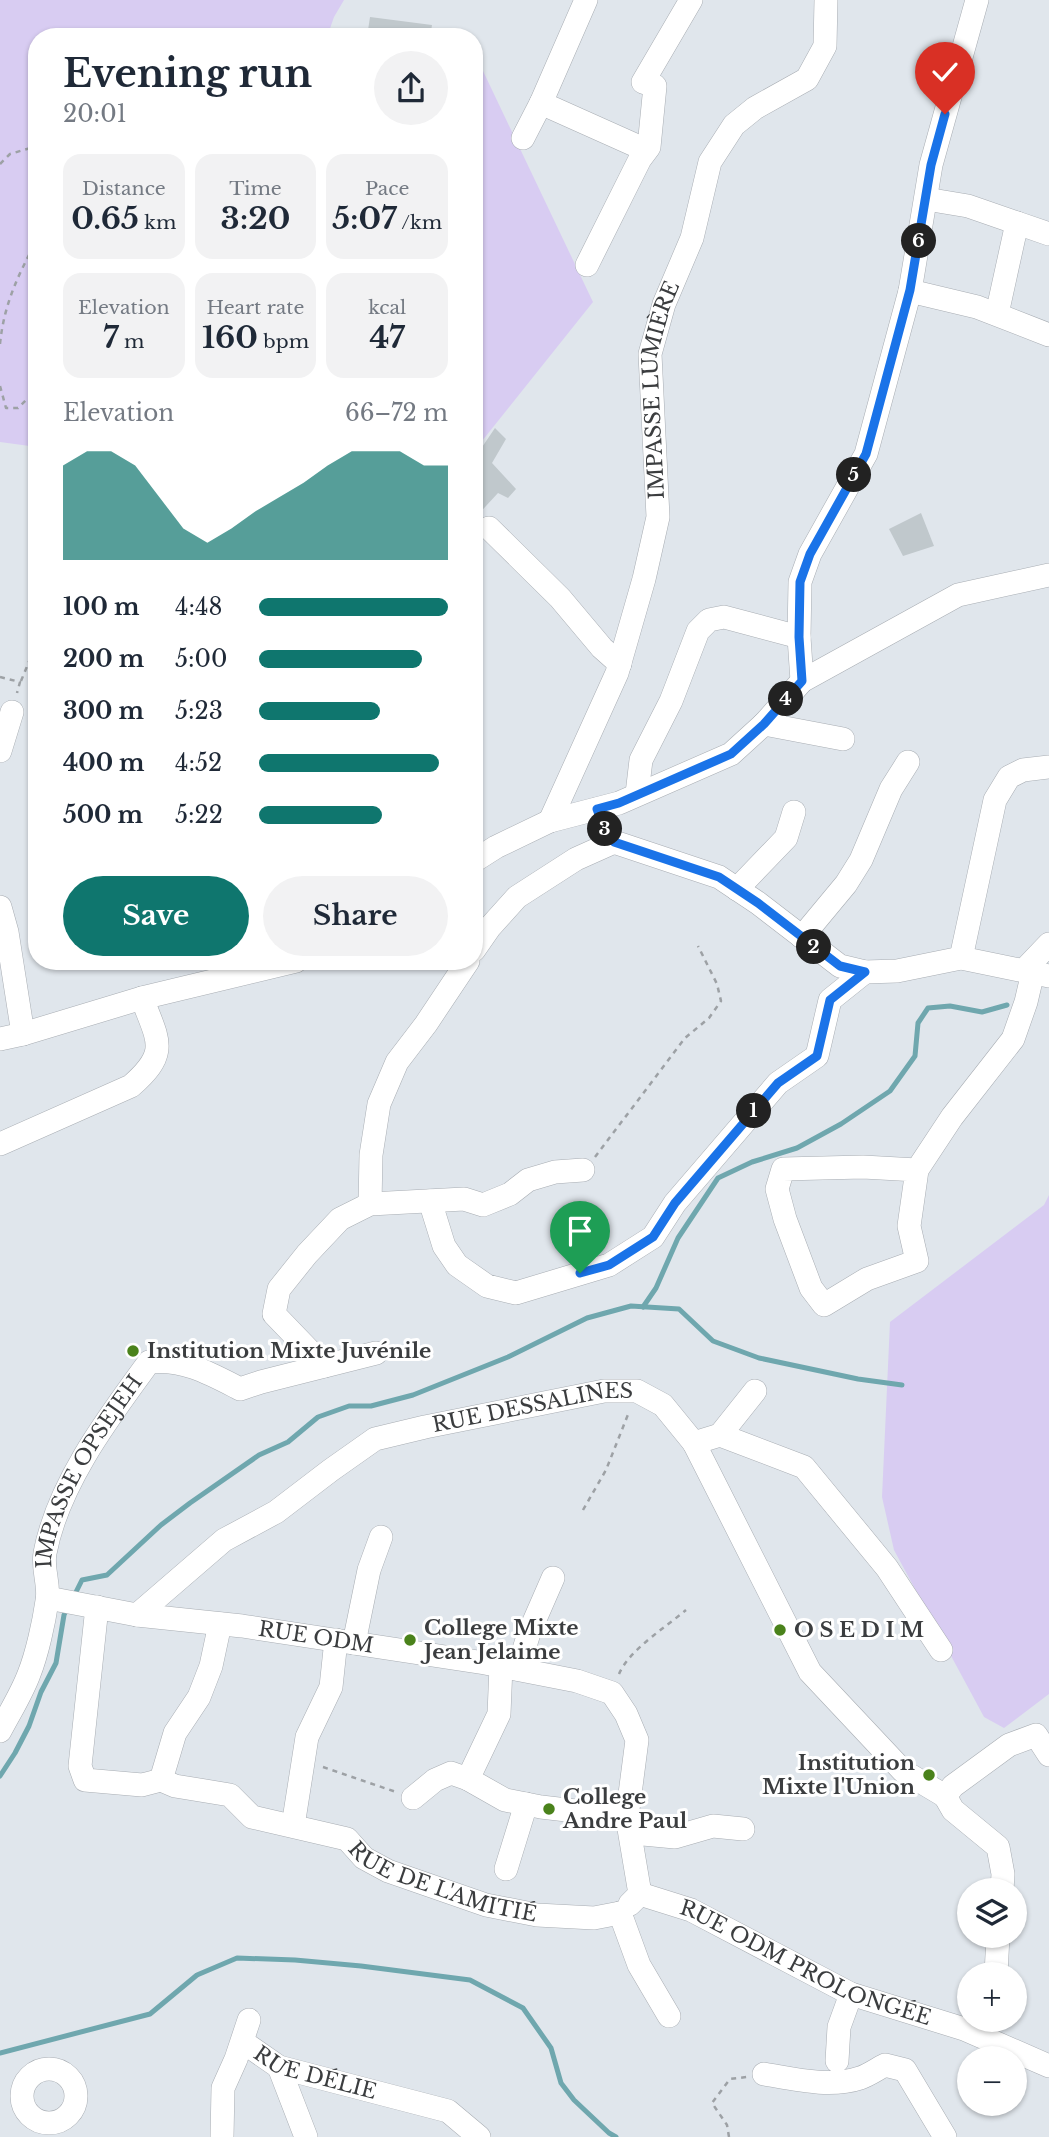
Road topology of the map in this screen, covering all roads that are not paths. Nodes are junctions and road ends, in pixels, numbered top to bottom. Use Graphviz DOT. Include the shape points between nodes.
graph roads {
  1 [pos="586,0"];
  2 [pos="691,0"];
  3 [pos="826,0"];
  4 [pos="977,0"];
  5 [pos="541,103"];
  6 [pos="523,138"];
  7 [pos="646,150"];
  8 [pos="926,199"];
  9 [pos="1017,223"];
  10 [pos="1049,234"];
  11 [pos="587,265"];
  12 [pos="910,290"];
  13 [pos="997,314"];
  14 [pos="1049,335"];
  15 [pos="489,528"];
  16 [pos="1049,575"];
  17 [pos="799,637"];
  18 [pos="620,664"];
  19 [pos="802,681"];
  20 [pos="12,712"];
  21 [pos="764,724"];
  22 [pos="843,739"];
  23 [pos="0,751"];
  24 [pos="908,762"];
  25 [pos="1049,767"];
  26 [pos="637,794"];
  27 [pos="597,809"];
  28 [pos="794,812"];
  29 [pos="550,821"];
  30 [pos="614,842"];
  31 [pos="483,855"];
  32 [pos="737,889"];
  33 [pos="0,908"];
  34 [pos="483,936"];
  35 [pos="802,937"];
  36 [pos="1049,944"];
  37 [pos="961,958"];
  38 [pos="260,970"];
  39 [pos="462,970"];
  40 [pos="865,972"];
  41 [pos="1041,974"];
  42 [pos="142,999"];
  43 [pos="23,1034"];
  44 [pos="0,1039"];
  45 [pos="0,1144"];
  46 [pos="583,1170"];
  47 [pos="917,1170"];
  48 [pos="430,1201"];
  49 [pos="370,1204"];
  50 [pos="376,1353"];
  51 [pos="324,1366"];
  52 [pos="755,1391"];
  53 [pos="720,1435"];
  54 [pos="694,1443"];
  55 [pos="381,1537"];
  56 [pos="553,1577"];
  57 [pos="48,1598"];
  58 [pos="97,1607"];
  59 [pos="137,1615"];
  60 [pos="220,1624"];
  61 [pos="345,1642"];
  62 [pos="942,1650"];
  63 [pos="510,1667"];
  64 [pos="0,1731"];
  65 [pos="1043,1732"];
  66 [pos="1049,1755"];
  67 [pos="468,1779"];
  68 [pos="160,1780"];
  69 [pos="946,1796"];
  70 [pos="413,1798"];
  71 [pos="526,1804"];
  72 [pos="627,1817"];
  73 [pos="293,1826"];
  74 [pos="743,1829"];
  75 [pos="506,1869"];
  76 [pos="1003,1878"];
  77 [pos="640,1894"];
  78 [pos="620,1913"];
  79 [pos="850,1994"];
  80 [pos="670,2016"];
  81 [pos="957,2027"];
  82 [pos="998,2032"];
  83 [pos="837,2061"];
  84 [pos="1049,2066"];
  85 [pos="279,2067"];
  86 [pos="764,2074"];
  87 [pos="222,2137"];
  88 [pos="306,2137"];
  89 [pos="478,2137"];
  90 [pos="945,2137"];
  1 -- 5 [label="street"];
  2 -- 7 [label="street" via="643,82 655,86"];
  3 -- 18 [label="street, IMPASSE LUMIÈRE" via="825,46 807,79 734,125 710,162 692,237 664,303 650,354 658,517"];
  4 -- 8 [label="street" via="931,165"];
  5 -- 6 [label="street"];
  5 -- 7 [label="street"];
  7 -- 11 [label="street"];
  8 -- 9 [label="street" via="968,206"];
  8 -- 12 [label="street"];
  9 -- 10 [label="street"];
  9 -- 13 [label="street"];
  12 -- 13 [label="street"];
  12 -- 17 [label="street" via="866,454 810,554 800,582"];
  13 -- 14 [label="street"];
  15 -- 18 [label="street"];
  16 -- 19 [label="street" via="958,594"];
  17 -- 19 [label="street"];
  17 -- 26 [label="street" via="724,617 709,620 698,631 671,701 641,760"];
  18 -- 29 [label="street, IMPASSE LUMIÈRE"];
  19 -- 21 [label="street"];
  20 -- 23 [label="street"];
  21 -- 22 [label="street"];
  21 -- 26 [label="street" via="731,754"];
  24 -- 35 [label="street" via="854,872"];
  25 -- 37 [label="street" via="1009,777 995,800"];
  26 -- 27 [label="street"];
  27 -- 29 [label="street"];
  27 -- 30 [label="street"];
  28 -- 32 [label="street" via="786,838"];
  29 -- 31 [label="street"];
  30 -- 32 [label="street" via="719,877"];
  30 -- 34 [label="street" via="576,859 517,897"];
  32 -- 35 [label="street"];
  33 -- 43 [label="street"];
  35 -- 40 [label="street" via="840,966"];
  36 -- 41 [label="street" via="1028,966"];
  37 -- 40 [label="street" via="897,971"];
  37 -- 41 [label="street"];
  38 -- 42 [label="street"];
  39 -- 49 [label="street" via="397,1062 379,1104"];
  40 -- 48 [label="street" via="830,1000 817,1056 778,1083 675,1203 653,1237 609,1265 516,1293 487,1286 457,1265 444,1246"];
  41 -- 47 [label="street" via="1013,1039"];
  42 -- 43 [label="street"];
  42 -- 45 [label="street" via="159,1045 145,1074 131,1086"];
  43 -- 44 [label="street"];
  46 -- 48 [label="street" via="528,1180 483,1205 464,1199"];
  47 -- 47 [label="street" via="909,1226 917,1261 867,1279 824,1305 811,1288 785,1219 778,1189 783,1169"];
  48 -- 49 [label="street"];
  49 -- 51 [label="street" via="340,1219 279,1289 274,1314"];
  50 -- 51 [label="street, IMPASSE OPSEJEH"];
  51 -- 57 [label="street, IMPASSE OPSEJEH" via="240,1389 204,1370 149,1362 83,1459 55,1516 44,1556"];
  52 -- 53 [label="street"];
  53 -- 54 [label="street"];
  53 -- 62 [label="street" via="804,1466 887,1568"];
  54 -- 59 [label="street, RUE DESSALINES" via="663,1405 637,1391 604,1391 374,1439 276,1512 223,1540"];
  54 -- 69 [label="street, RUE DESSALINES" via="810,1672 903,1771"];
  55 -- 61 [label="street"];
  56 -- 63 [label="street"];
  57 -- 58 [label="street, RUE ODM"];
  57 -- 64 [label="street, IMPASSE OPSEJEH" via="30,1674"];
  58 -- 59 [label="street, RUE ODM"];
  58 -- 68 [label="street" via="80,1766 85,1780 142,1785"];
  59 -- 60 [label="street, RUE ODM"];
  60 -- 61 [label="street, RUE ODM"];
  60 -- 68 [label="street" via="199,1697 175,1733"];
  61 -- 63 [label="street, RUE ODM"];
  61 -- 73 [label="street" via="331,1687 307,1737"];
  63 -- 67 [label="street" via="499,1714"];
  63 -- 72 [label="street, RUE ODM" via="612,1693 637,1740"];
  65 -- 66 [label="street"];
  65 -- 69 [label="street" via="1009,1745"];
  67 -- 70 [label="street" via="451,1773"];
  67 -- 71 [label="street" via="505,1800"];
  68 -- 73 [label="street, RUE DE L'AMITIÉ" via="230,1795 252,1818"];
  69 -- 76 [label="street, RUE DESSALINES" via="953,1810 998,1847"];
  71 -- 72 [label="street"];
  71 -- 75 [label="street"];
  72 -- 74 [label="street" via="643,1834 675,1837 713,1826"];
  72 -- 77 [label="street"];
  73 -- 78 [label="street, RUE DE L'AMITIÉ" via="347,1839 364,1858 388,1871 486,1905 594,1919"];
  77 -- 78 [label="street"];
  77 -- 79 [label="street, RUE ODM PROLONGÉE" via="691,1910"];
  78 -- 80 [label="street" via="639,1965"];
  79 -- 81 [label="street, RUE ODM PROLONGÉE"];
  79 -- 83 [label="street" via="839,2027"];
  82 -- 84 [label="street, RUE ODM PROLONGÉE"];
  85 -- 87 [label="street, RUE DÉLIE" via="246,2031 223,2088"];
  85 -- 88 [label="street"];
  85 -- 89 [label="street, RUE DÉLIE" via="448,2111"];
  86 -- 90 [label="street" via="838,2081 860,2078 885,2065 905,2070"];
}
